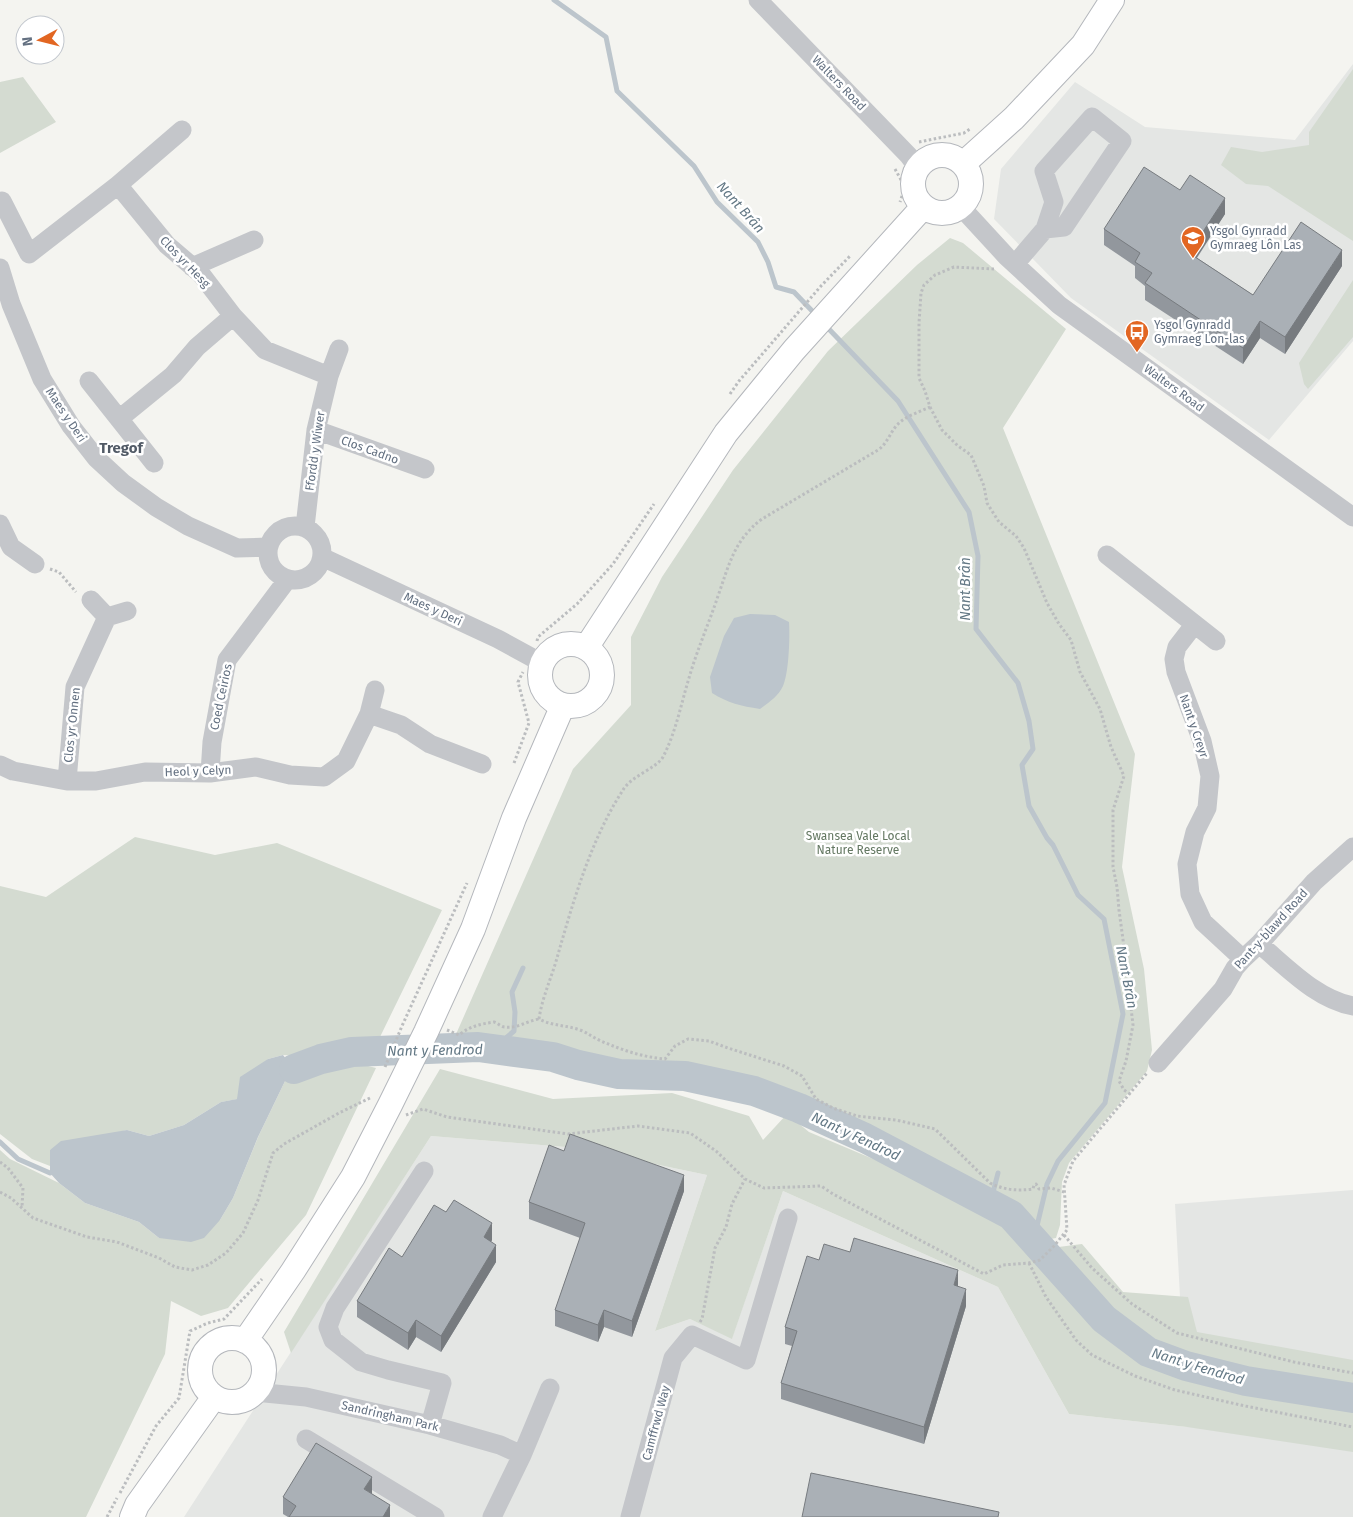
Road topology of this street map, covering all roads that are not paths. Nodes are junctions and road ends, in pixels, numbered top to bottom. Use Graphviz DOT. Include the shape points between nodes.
graph roads {
  1 [pos="758,0"];
  2 [pos="1112,0"];
  3 [pos="182,130"];
  4 [pos="963,164"];
  5 [pos="918,168"];
  6 [pos="118,185"];
  7 [pos="2,201"];
  8 [pos="924,207"];
  9 [pos="960,207"];
  10 [pos="1045,229"];
  11 [pos="254,240"];
  12 [pos="1011,261"];
  13 [pos="192,266"];
  14 [pos="0,268"];
  15 [pos="233,316"];
  16 [pos="339,348"];
  17 [pos="329,376"];
  18 [pos="89,381"];
  19 [pos="119,419"];
  20 [pos="316,430"];
  21 [pos="154,463"];
  22 [pos="425,469"];
  23 [pos="1353,516"];
  24 [pos="0,524"];
  25 [pos="305,527"];
  26 [pos="268,547"];
  27 [pos="5,554"];
  28 [pos="1107,555"];
  29 [pos="322,557"];
  30 [pos="35,564"];
  31 [pos="287,580"];
  32 [pos="91,600"];
  33 [pos="128,611"];
  34 [pos="107,617"];
  35 [pos="1194,625"];
  36 [pos="1216,641"];
  37 [pos="586,648"];
  38 [pos="542,663"];
  39 [pos="375,690"];
  40 [pos="563,705"];
  41 [pos="369,714"];
  42 [pos="482,764"];
  43 [pos="0,765"];
  44 [pos="210,773"];
  45 [pos="67,781"];
  46 [pos="1353,847"];
  47 [pos="1258,944"];
  48 [pos="1243,959"];
  49 [pos="1353,1006"];
  50 [pos="1158,1063"];
  51 [pos="424,1171"];
  52 [pos="788,1218"];
  53 [pos="245,1341"];
  54 [pos="550,1388"];
  55 [pos="255,1392"];
  56 [pos="214,1396"];
  57 [pos="430,1425"];
  58 [pos="306,1439"];
  59 [pos="522,1455"];
  60 [pos="132,1517"];
  61 [pos="435,1517"];
  62 [pos="492,1517"];
  63 [pos="630,1517"];
  1 -- 5 [label="street, Walters Road"];
  2 -- 4 [label="main road" via="1083,45 1014,118"];
  3 -- 6 [label="street"];
  4 -- 5 [label="main road" via="954,158 939,156 925,160"];
  4 -- 9 [label="main road" via="971,186 968,198"];
  5 -- 8 [label="main road" via="913,189"];
  6 -- 7 [label="street" via="29,254"];
  6 -- 13 [label="street, Clos yr Hesg" via="167,245"];
  8 -- 9 [label="main road" via="942,214"];
  8 -- 37 [label="main road" via="794,350 726,433"];
  9 -- 12 [label="street, Walters Road"];
  10 -- 10 [label="street" via="1054,202 1044,171 1092,117 1122,141 1064,227"];
  10 -- 12 [label="street"];
  11 -- 13 [label="street"];
  12 -- 23 [label="street, Walters Road" via="1059,305"];
  13 -- 15 [label="street, Clos yr Hesg"];
  14 -- 26 [label="street, Maes y Deri" via="42,379 96,458 123,483 188,526 237,548"];
  15 -- 17 [label="street, Clos yr Hesg" via="264,350"];
  15 -- 19 [label="street" via="173,375"];
  16 -- 17 [label="street, Ffordd y Wiwer"];
  17 -- 20 [label="street, Ffordd y Wiwer"];
  18 -- 19 [label="street"];
  19 -- 21 [label="street"];
  20 -- 22 [label="street, Clos Cadno"];
  20 -- 25 [label="street, Ffordd y Wiwer"];
  24 -- 27 [label="street"];
  25 -- 26 [label="street" via="293,525 281,529"];
  25 -- 29 [label="street" via="318,538"];
  26 -- 31 [label="street" via="269,562 276,573"];
  27 -- 30 [label="street"];
  28 -- 35 [label="street"];
  29 -- 31 [label="street" via="312,576 299,581"];
  29 -- 38 [label="street, Maes y Deri" via="498,639"];
  31 -- 44 [label="street, Coed Ceirios" via="227,660 212,742"];
  32 -- 34 [label="street"];
  33 -- 34 [label="street"];
  34 -- 45 [label="street, Clos yr Onnen" via="74,688"];
  35 -- 36 [label="street"];
  35 -- 48 [label="street, Nant y Creyr" via="1177,647 1174,659 1202,741 1210,776 1207,808 1195,832 1187,864 1190,894 1203,922"];
  37 -- 38 [label="main road" via="560,646"];
  37 -- 40 [label="main road" via="600,665 600,687 585,703"];
  38 -- 40 [label="main road" via="540,680 543,689"];
  39 -- 41 [label="street, Heol y Celyn"];
  40 -- 53 [label="main road" via="514,818 473,929 428,1027 408,1066 378,1097 353,1177"];
  41 -- 42 [label="street" via="401,725 430,744"];
  41 -- 44 [label="street, Heol y Celyn" via="346,761 324,777 290,776 256,767"];
  43 -- 45 [label="street, Heol y Celyn" via="13,771"];
  44 -- 45 [label="street, Heol y Celyn" via="145,772 96,781"];
  46 -- 47 [label="street, Pant-y-blawd Road" via="1314,882"];
  47 -- 48 [label="street, Pant-y-blawd Road"];
  47 -- 49 [label="street" via="1314,989"];
  48 -- 50 [label="street, Pant-y-blawd Road" via="1223,989"];
  51 -- 57 [label="street" via="335,1308 328,1327 332,1340 361,1362 442,1383"];
  52 -- 63 [label="street, Camffrwd Way" via="746,1360 692,1335 673,1358"];
  53 -- 55 [label="main road" via="254,1347 263,1362 264,1374"];
  53 -- 56 [label="main road" via="224,1339 212,1344 205,1352 200,1375 206,1389"];
  54 -- 59 [label="street"];
  55 -- 56 [label="main road" via="236,1402"];
  55 -- 57 [label="street, Sandringham Park" via="306,1397"];
  56 -- 60 [label="main road" via="137,1505"];
  57 -- 59 [label="street, Sandringham Park" via="500,1445"];
  58 -- 61 [label="street"];
  59 -- 62 [label="street"];
}
